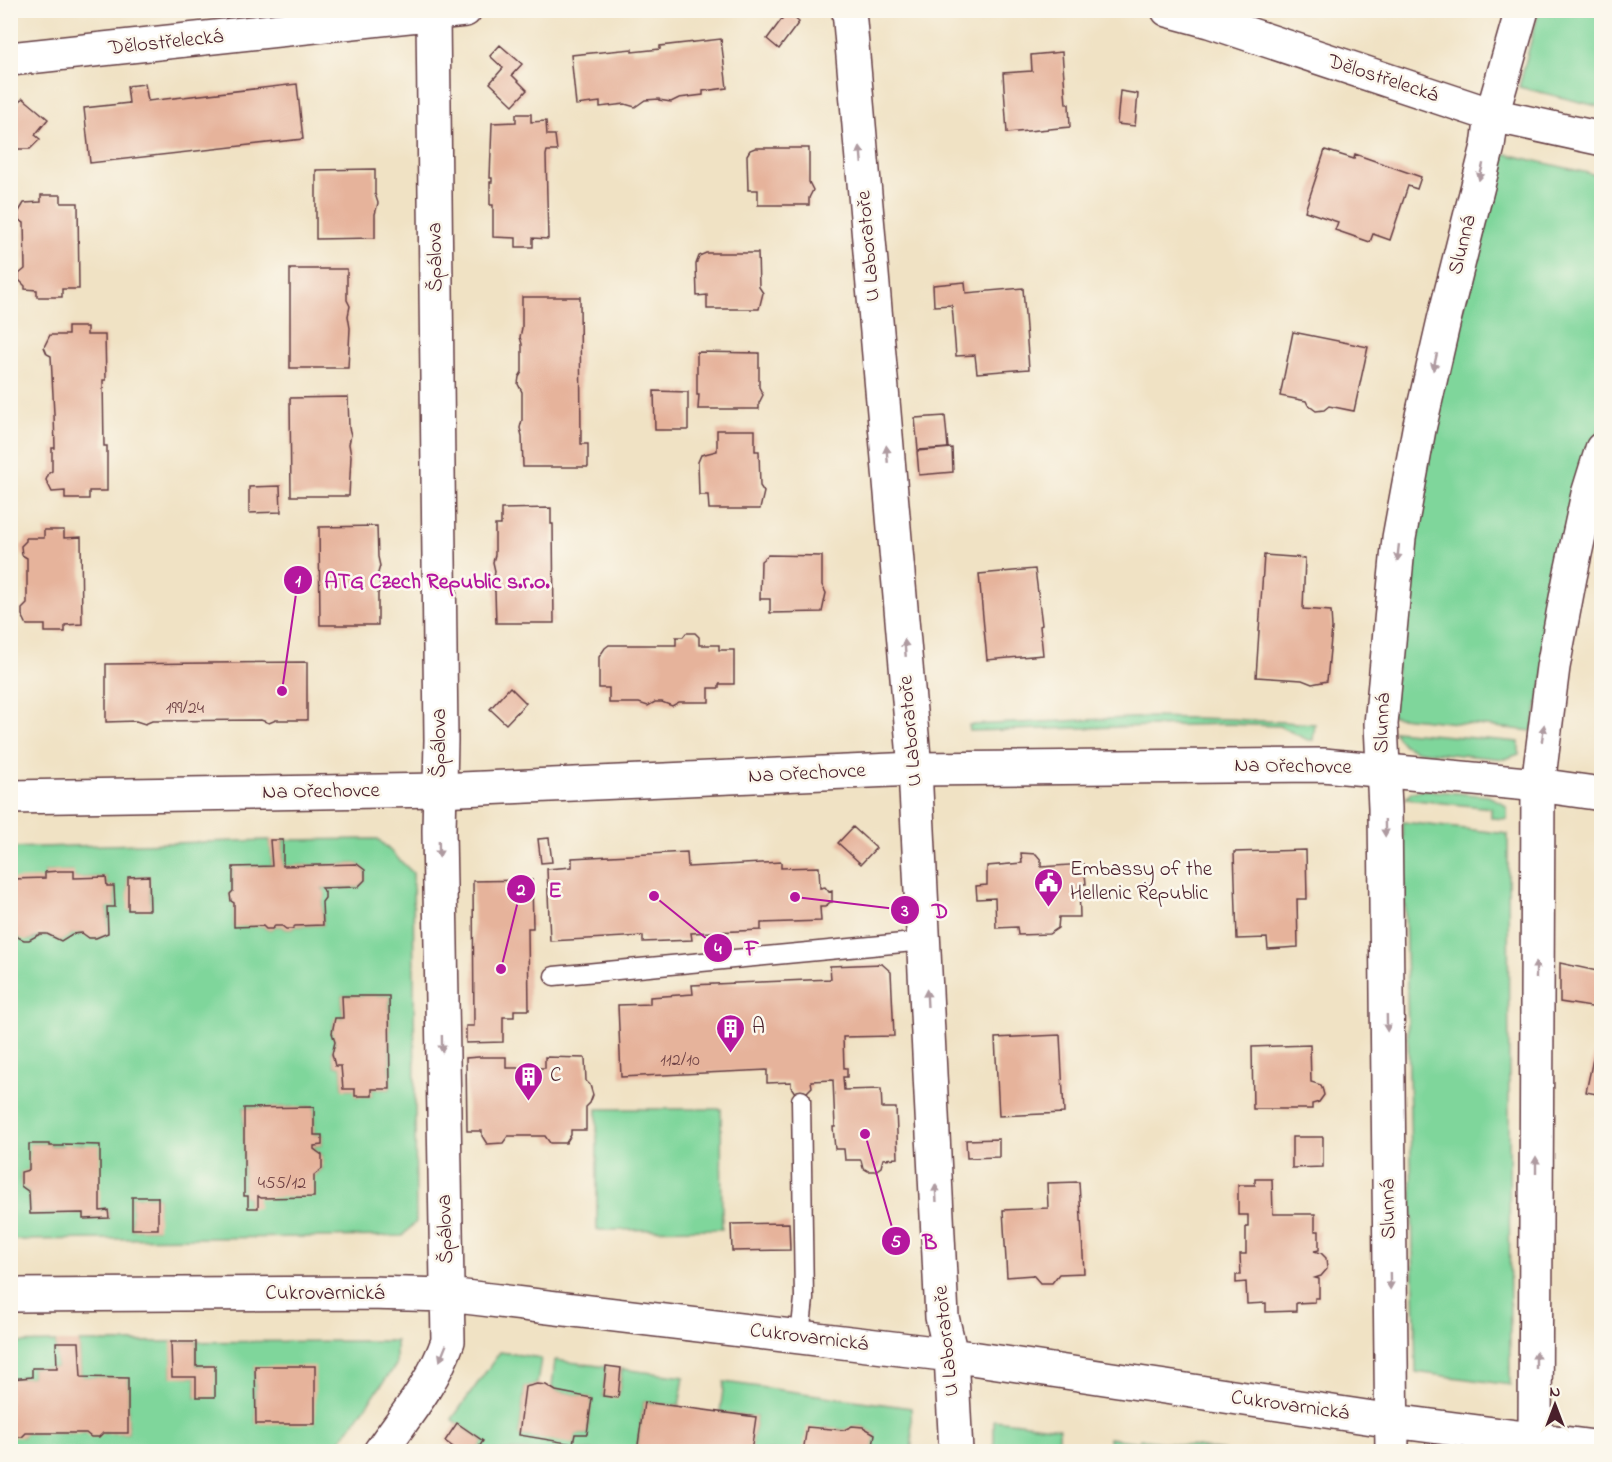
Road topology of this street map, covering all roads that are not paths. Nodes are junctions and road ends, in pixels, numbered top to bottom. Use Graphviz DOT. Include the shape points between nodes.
graph roads {
  1 [pos="849,10"];
  2 [pos="1168,10"];
  3 [pos="1522,10"];
  4 [pos="449,13"];
  5 [pos="1209,16"];
  6 [pos="10,59"];
  7 [pos="1492,115"];
  8 [pos="1602,139"];
  9 [pos="1602,449"];
  10 [pos="915,769"];
  11 [pos="1382,770"];
  12 [pos="1538,785"];
  13 [pos="440,790"];
  14 [pos="1602,794"];
  15 [pos="10,797"];
  16 [pos="924,941"];
  17 [pos="554,976"];
  18 [pos="801,1100"];
  19 [pos="10,1295"];
  20 [pos="448,1295"];
  21 [pos="800,1336"];
  22 [pos="951,1356"];
  23 [pos="1392,1436"];
  24 [pos="1535,1439"];
  25 [pos="1602,1448"];
  26 [pos="380,1452"];
  27 [pos="956,1452"];
  10 -- 1 [label="street, U Laboratoře, one-way"];
  2 -- 5 [label="street, Dělostřelecká"];
  3 -- 7 [label="street, Slunná"];
  4 -- 6 [label="street, Dělostřelecká"];
  4 -- 13 [label="street, Špálova"];
  5 -- 7 [label="street, Dělostřelecká"];
  7 -- 8 [label="street, Dělostřelecká"];
  7 -- 11 [label="street, Slunná, one-way" via="1488,146 1419,429 1399,538 1381,724"];
  12 -- 9 [label="street, one-way" via="1553,667 1570,577"];
  10 -- 11 [label="street, Na Ořechovce" via="1323,765"];
  10 -- 13 [label="street, Na Ořechovce"];
  10 -- 16 [label="street, U Laboratoře"];
  11 -- 12 [label="street, Na Ořechovce"];
  11 -- 23 [label="street, Slunná, one-way"];
  12 -- 14 [label="street, Na Ořechovce"];
  24 -- 12 [label="street, one-way"];
  13 -- 15 [label="street, Na Ořechovce"];
  13 -- 20 [label="street, Špálova, one-way"];
  16 -- 17 [label="lane"];
  22 -- 16 [label="street, U Laboratoře, one-way" via="942,1317"];
  18 -- 21 [label="lane" via="804,1299"];
  19 -- 20 [label="street, Cukrovarnická"];
  20 -- 21 [label="street, Cukrovarnická"];
  20 -- 26 [label="street, Špálova, one-way" via="448,1341 438,1366"];
  21 -- 22 [label="street, Cukrovarnická"];
  22 -- 23 [label="street, Cukrovarnická"];
  22 -- 27 [label="street, U Laboratoře"];
  23 -- 24 [label="street, Cukrovarnická"];
  24 -- 25 [label="street, Cukrovarnická"];
}
